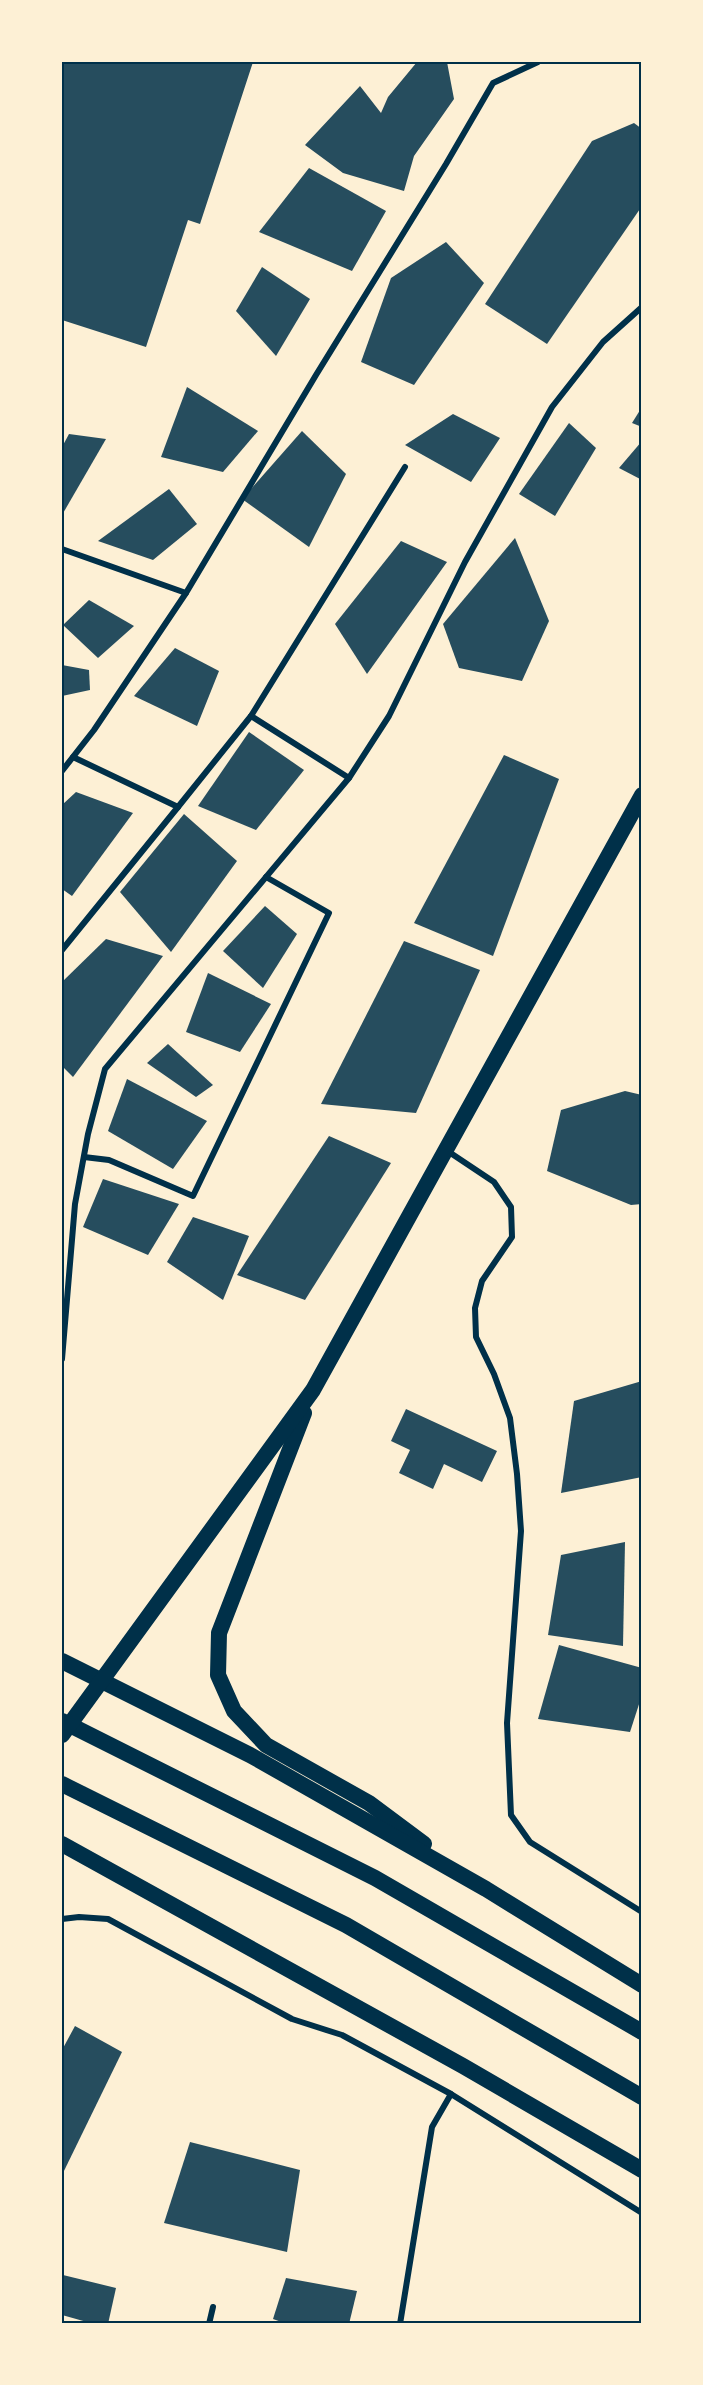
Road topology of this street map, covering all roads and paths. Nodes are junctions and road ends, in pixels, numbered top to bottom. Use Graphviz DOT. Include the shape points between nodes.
graph roads {
  1 [pos="538,62"];
  2 [pos="642,307"];
  3 [pos="405,467"];
  4 [pos="62,549"];
  5 [pos="186,593"];
  6 [pos="251,716"];
  7 [pos="73,757"];
  8 [pos="62,771"];
  9 [pos="349,777"];
  10 [pos="642,795"];
  11 [pos="178,807"];
  12 [pos="266,877"];
  13 [pos="62,950"];
  14 [pos="446,1150"];
  15 [pos="84,1157"];
  16 [pos="62,1359"];
  17 [pos="314,1390"];
  18 [pos="62,1661"];
  19 [pos="102,1682"];
  20 [pos="62,1721"];
  21 [pos="62,1735"];
  22 [pos="62,1784"];
  23 [pos="62,1844"];
  24 [pos="486,1889"];
  25 [pos="642,1912"];
  26 [pos="62,1919"];
  27 [pos="642,1984"];
  28 [pos="642,2032"];
  29 [pos="451,2094"];
  30 [pos="642,2097"];
  31 [pos="642,2170"];
  32 [pos="642,2213"];
  33 [pos="213,2307"];
  34 [pos="209,2324"];
  35 [pos="400,2324"];
  1 -- 5 [label="street" via="492,83"];
  2 -- 9 [label="street" via="603,342 552,407 465,562 389,716"];
  3 -- 6 [label="street"];
  4 -- 5 [label="street"];
  5 -- 7 [label="street"];
  6 -- 9 [label="street"];
  6 -- 11 [label="street"];
  7 -- 8 [label="street"];
  7 -- 11 [label="street"];
  9 -- 12 [label="street"];
  10 -- 14 [label="highway"];
  11 -- 13 [label="street"];
  12 -- 15 [label="street" via="105,1069"];
  12 -- 15 [label="street" via="329,913 193,1196 109,1160"];
  14 -- 17 [label="highway"];
  14 -- 25 [label="street" via="494,1182 511,1206 512,1237 482,1281 475,1308 476,1337 510,1418 517,1474 521,1531 507,1723 511,1815 530,1842"];
  15 -- 16 [label="street" via="75,1204"];
  17 -- 19 [label="highway"];
  17 -- 24 [label="highway" via="219,1633 218,1675 234,1711 266,1745 369,1803"];
  18 -- 19 [label="highway"];
  19 -- 21 [label="highway"];
  19 -- 24 [label="highway" via="250,1755"];
  20 -- 28 [label="highway" via="375,1878"];
  22 -- 30 [label="highway" via="346,1925"];
  23 -- 31 [label="highway"];
  24 -- 27 [label="highway"];
  26 -- 29 [label="street" via="108,1920 292,2019 342,2035"];
  29 -- 32 [label="street"];
  29 -- 35 [label="street" via="432,2127"];
  33 -- 34 [label="street"];
}
